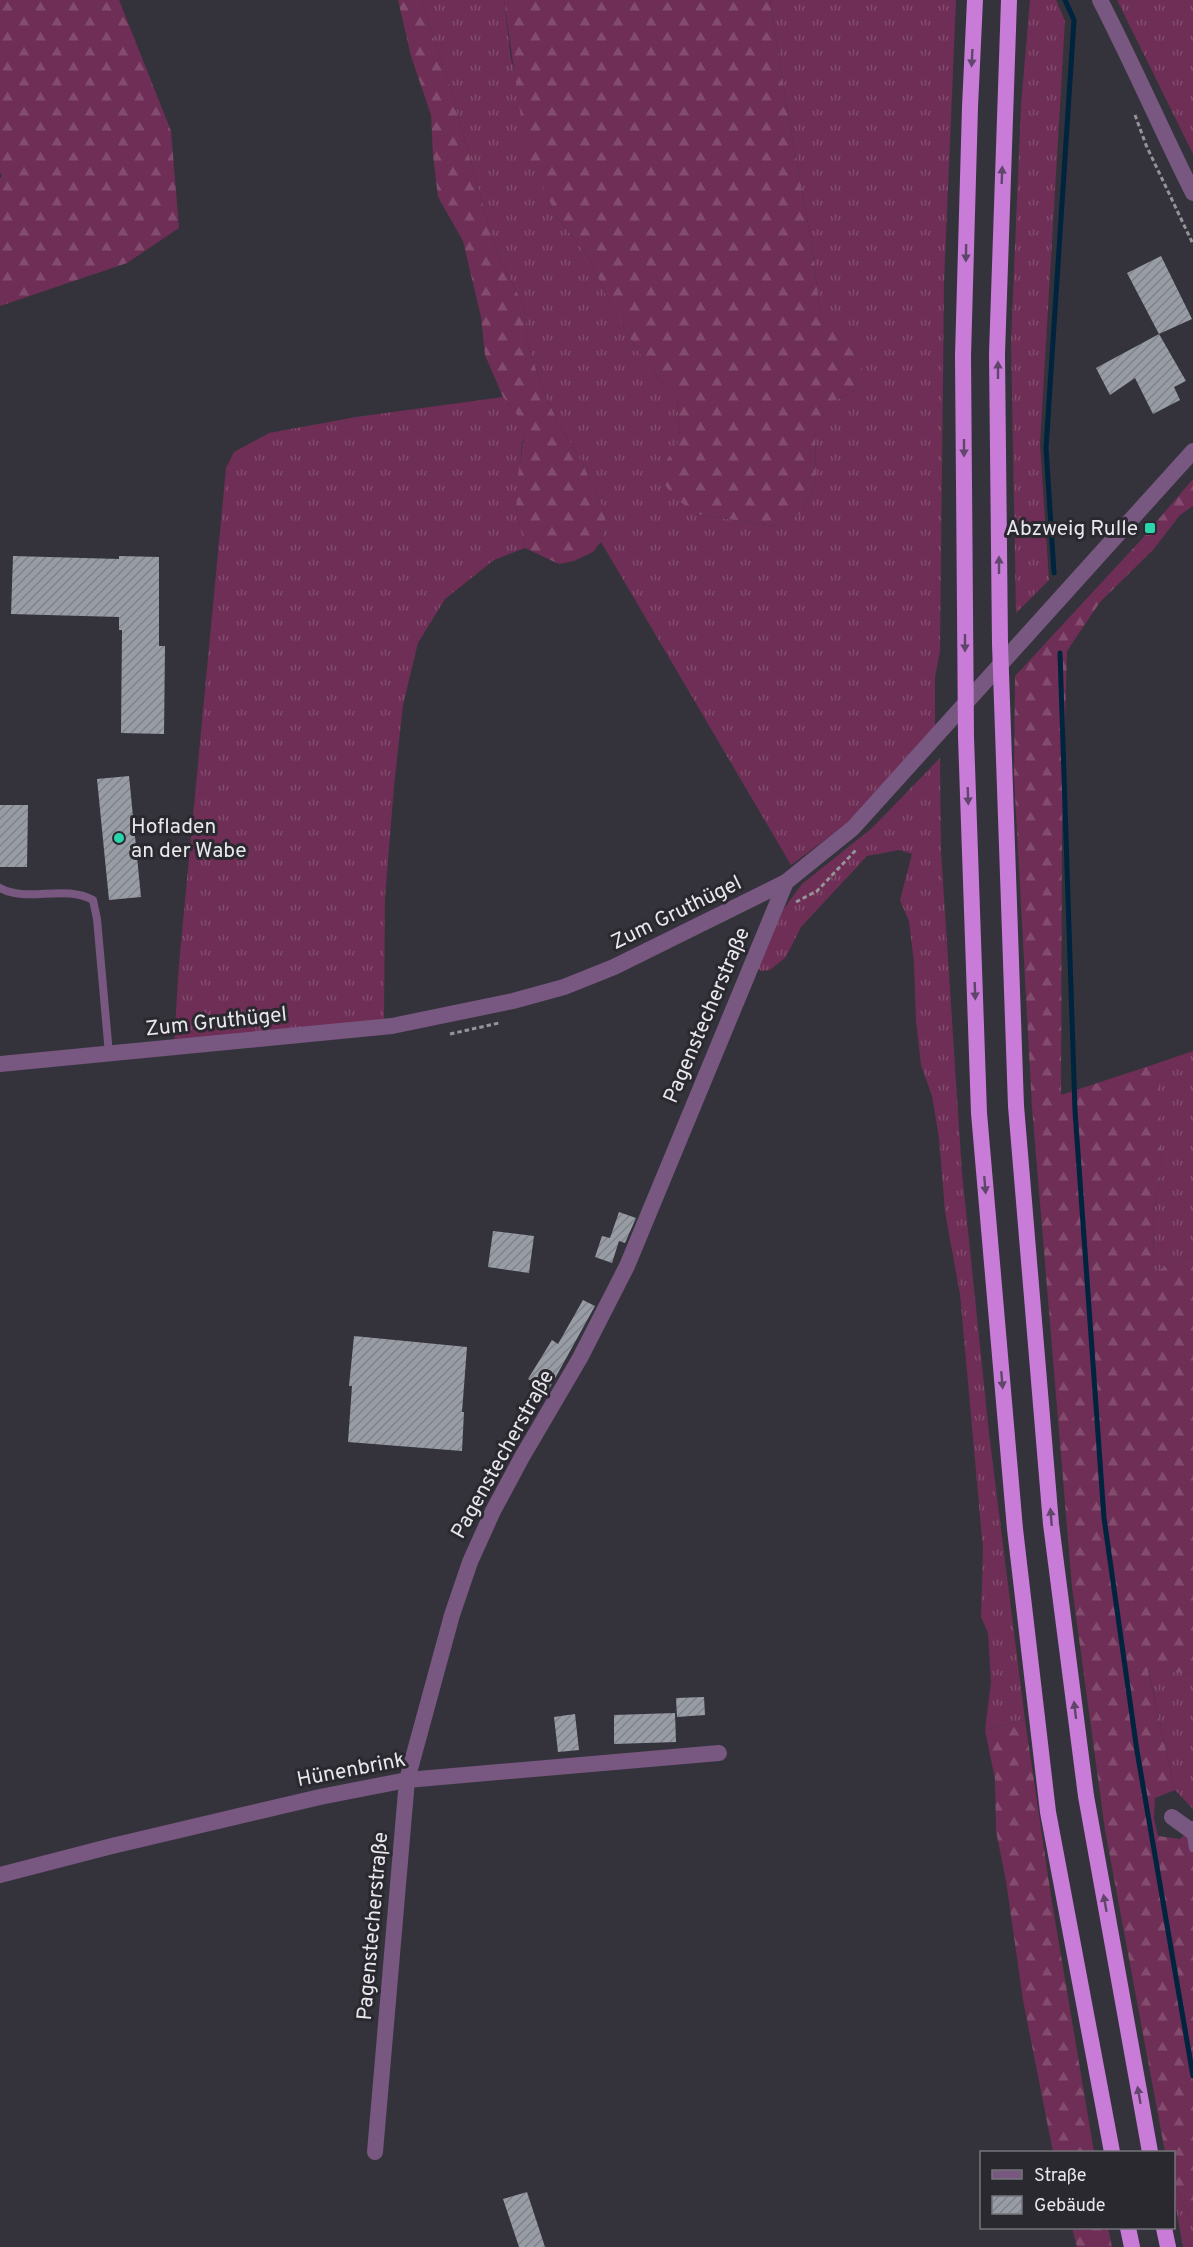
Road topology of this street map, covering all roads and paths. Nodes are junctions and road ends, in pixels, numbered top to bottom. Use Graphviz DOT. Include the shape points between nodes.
graph roads {
  1 [pos="975,0"];
  2 [pos="1009,0"];
  3 [pos="1100,0"];
  4 [pos="1131,106"];
  5 [pos="1193,193"];
  6 [pos="1193,244"];
  7 [pos="1193,452"];
  8 [pos="862,843"];
  9 [pos="786,882"];
  10 [pos="0,888"];
  11 [pos="773,913"];
  12 [pos="504,1022"];
  13 [pos="439,1035"];
  14 [pos="109,1054"];
  15 [pos="0,1064"];
  16 [pos="719,1753"];
  17 [pos="407,1780"];
  18 [pos="1172,1817"];
  19 [pos="1191,1830"];
  20 [pos="1193,1848"];
  21 [pos="0,1875"];
  22 [pos="1112,2151"];
  23 [pos="1150,2151"];
  24 [pos="375,2152"];
  25 [pos="1128,2229"];
  26 [pos="1164,2229"];
  27 [pos="1132,2247"];
  28 [pos="1168,2247"];
  1 -- 22 [label="highway, one-way" via="963,356 966,737 979,1113 1015,1530 1048,1812"];
  23 -- 2 [label="highway, one-way" via="1086,1796 1051,1524 1016,1106 1000,644 997,354"];
  3 -- 5 [label="street"];
  4 -- 6 [label="path"];
  7 -- 9 [label="street, Zum Gruthügel" via="853,828"];
  8 -- 11 [label="path" via="817,891"];
  9 -- 11 [label="street, Pagenstecherstraße"];
  9 -- 14 [label="street, Zum Gruthügel" via="614,968 513,1001 392,1026"];
  10 -- 14 [label="lane" via="17,893 83,894 93,900"];
  11 -- 17 [label="street, Pagenstecherstraße" via="627,1266 580,1358 517,1466 470,1562"];
  12 -- 13 [label="path"];
  14 -- 15 [label="street, Zum Gruthügel"];
  16 -- 17 [label="street, Hünenbrink"];
  17 -- 21 [label="street, Hünenbrink"];
  17 -- 24 [label="street, Pagenstecherstraße"];
  18 -- 19 [label="street"];
  19 -- 20 [label="lane"];
  25 -- 27 [label="highway"];
  26 -- 28 [label="highway"];
}
